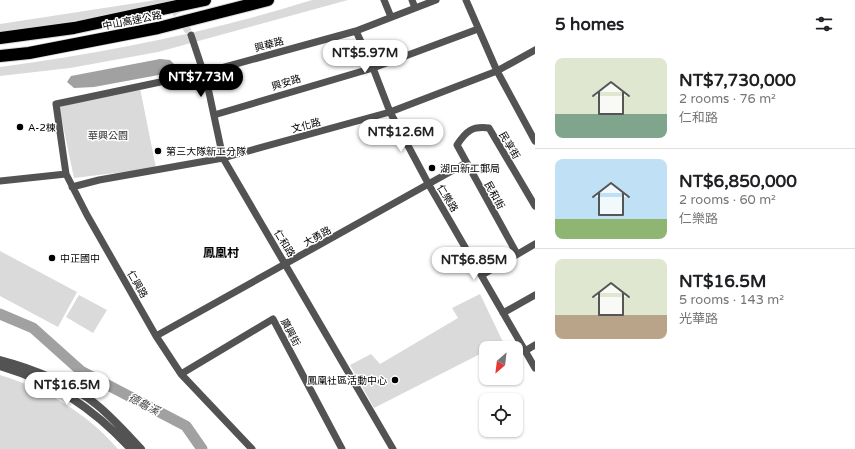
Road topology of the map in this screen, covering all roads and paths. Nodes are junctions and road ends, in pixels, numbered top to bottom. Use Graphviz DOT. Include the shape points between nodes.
graph roads {
  1 [pos="205,0"];
  2 [pos="268,0"];
  3 [pos="384,0"];
  4 [pos="412,0"];
  5 [pos="436,0"];
  6 [pos="466,0"];
  7 [pos="415,8"];
  8 [pos="391,17"];
  9 [pos="478,29"];
  10 [pos="356,31"];
  11 [pos="191,35"];
  12 [pos="0,38"];
  13 [pos="535,50"];
  14 [pos="0,56"];
  15 [pos="373,68"];
  16 [pos="497,71"];
  17 [pos="203,73"];
  18 [pos="56,104"];
  19 [pos="390,112"];
  20 [pos="214,114"];
  21 [pos="535,141"];
  22 [pos="457,145"];
  23 [pos="223,158"];
  24 [pos="466,164"];
  25 [pos="66,174"];
  26 [pos="0,181"];
  27 [pos="429,185"];
  28 [pos="72,187"];
  29 [pos="535,206"];
  30 [pos="535,244"];
  31 [pos="517,254"];
  32 [pos="286,265"];
  33 [pos="482,275"];
  34 [pos="535,295"];
  35 [pos="504,313"];
  36 [pos="156,336"];
  37 [pos="535,345"];
  38 [pos="525,351"];
  39 [pos="0,360"];
  40 [pos="0,366"];
  41 [pos="535,368"];
  42 [pos="181,374"];
  43 [pos="54,384"];
  44 [pos="131,449"];
  45 [pos="141,449"];
  46 [pos="252,449"];
  47 [pos="342,449"];
  48 [pos="393,449"];
  1 -- 12 [label="highway, 中山高速公路" via="74,28"];
  2 -- 14 [label="highway, 中山高速公路" via="158,28 29,53"];
  3 -- 8 [label="street"];
  4 -- 7 [label="street"];
  5 -- 7 [label="street, 興華路"];
  6 -- 9 [label="street"];
  7 -- 8 [label="street, 興華路"];
  8 -- 10 [label="street, 興華路"];
  9 -- 15 [label="street, 興安路"];
  9 -- 16 [label="street"];
  10 -- 15 [label="street, 仁樂路"];
  10 -- 17 [label="street, 興華路"];
  11 -- 17 [label="street, 仁和路"];
  13 -- 16 [label="street, 文化路"];
  15 -- 19 [label="street, 仁樂路"];
  15 -- 20 [label="street, 興安路"];
  16 -- 19 [label="street, 文化路"];
  16 -- 21 [label="street"];
  17 -- 18 [label="street, 興華路"];
  17 -- 20 [label="street, 仁和路"];
  18 -- 25 [label="street, 仁興路"];
  19 -- 23 [label="street, 文化路"];
  19 -- 27 [label="street, 仁樂路"];
  20 -- 23 [label="street, 仁和路"];
  22 -- 24 [label="street, 民和街"];
  22 -- 29 [label="street, 民享街" via="464,133 478,127 489,128"];
  23 -- 28 [label="street, 文化路"];
  23 -- 32 [label="street, 仁和路"];
  24 -- 27 [label="street, 大勇路"];
  24 -- 31 [label="street, 民和街"];
  25 -- 26 [label="street"];
  25 -- 28 [label="street, 仁興路"];
  27 -- 32 [label="street, 大勇路"];
  27 -- 33 [label="street, 仁樂路"];
  28 -- 36 [label="street, 仁興路"];
  30 -- 31 [label="street"];
  31 -- 33 [label="street"];
  32 -- 36 [label="street, 大勇路"];
  32 -- 48 [label="street, 仁和路"];
  33 -- 35 [label="street, 仁樂路"];
  34 -- 35 [label="street"];
  35 -- 38 [label="street, 仁樂路"];
  36 -- 42 [label="street, 仁興路"];
  37 -- 38 [label="street"];
  38 -- 41 [label="street, 仁樂路"];
  39 -- 43 [label="street" via="22,366"];
  40 -- 43 [label="street"];
  42 -- 46 [label="street, 仁興路"];
  42 -- 47 [label="street, 廣興街" via="274,319"];
  43 -- 44 [label="street" via="95,413"];
  43 -- 45 [label="street" via="97,405"];
}
